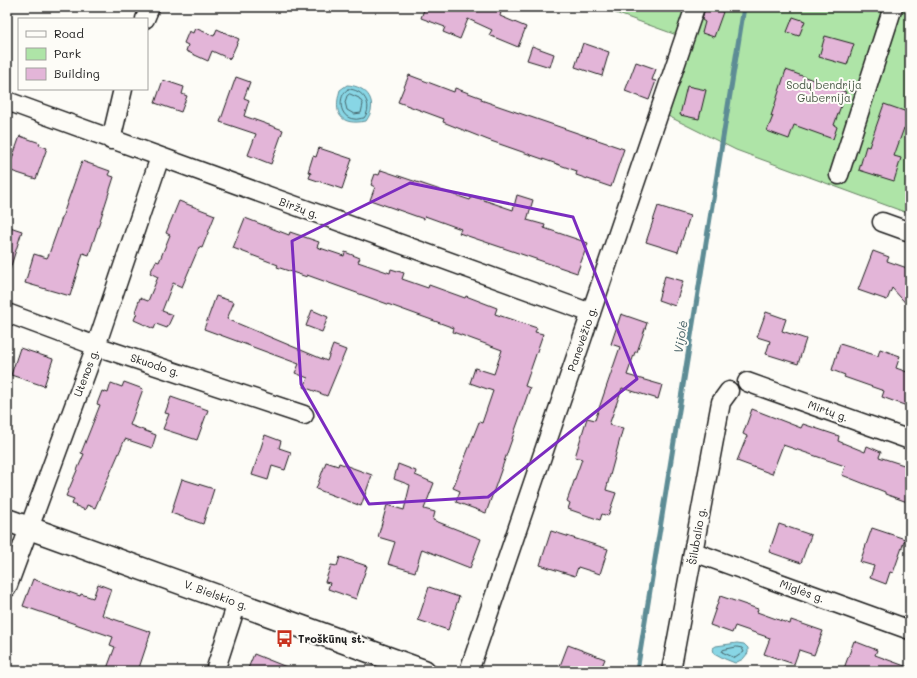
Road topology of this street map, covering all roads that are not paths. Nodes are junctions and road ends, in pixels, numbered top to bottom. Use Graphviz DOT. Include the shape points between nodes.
graph roads {
  1 [pos="150,7"];
  2 [pos="695,7"];
  3 [pos="893,7"];
  4 [pos="145,18"];
  5 [pos="123,90"];
  6 [pos="7,101"];
  7 [pos="111,140"];
  8 [pos="160,157"];
  9 [pos="839,175"];
  10 [pos="882,222"];
  11 [pos="910,232"];
  12 [pos="7,313"];
  13 [pos="591,313"];
  14 [pos="96,346"];
  15 [pos="747,382"];
  16 [pos="725,396"];
  17 [pos="304,415"];
  18 [pos="910,440"];
  19 [pos="7,520"];
  20 [pos="28,527"];
  21 [pos="694,552"];
  22 [pos="7,588"];
  23 [pos="238,603"];
  24 [pos="910,630"];
  25 [pos="215,671"];
  26 [pos="424,671"];
  27 [pos="469,671"];
  28 [pos="671,671"];
  1 -- 4 [label="street"];
  2 -- 13 [label="street, Panevėžio g."];
  3 -- 9 [label="street"];
  5 -- 7 [label="street"];
  6 -- 7 [label="street, Biržų g."];
  7 -- 8 [label="street, Biržų g."];
  8 -- 13 [label="street, Biržų g."];
  8 -- 14 [label="street, Utenos g."];
  10 -- 11 [label="street"];
  12 -- 14 [label="street, Skuodo g."];
  13 -- 27 [label="street, Panevėžio g."];
  14 -- 17 [label="street, Skuodo g."];
  14 -- 20 [label="street, Utenos g."];
  15 -- 18 [label="street, Mirtų g."];
  16 -- 21 [label="street, Šilubalio g."];
  19 -- 20 [label="street, V. Bielskio g."];
  20 -- 22 [label="street, Utenos g."];
  20 -- 23 [label="street, V. Bielskio g."];
  21 -- 24 [label="street, Miglės g."];
  21 -- 28 [label="street, Šilubalio g."];
  23 -- 25 [label="street"];
  23 -- 26 [label="street, V. Bielskio g."];
}
